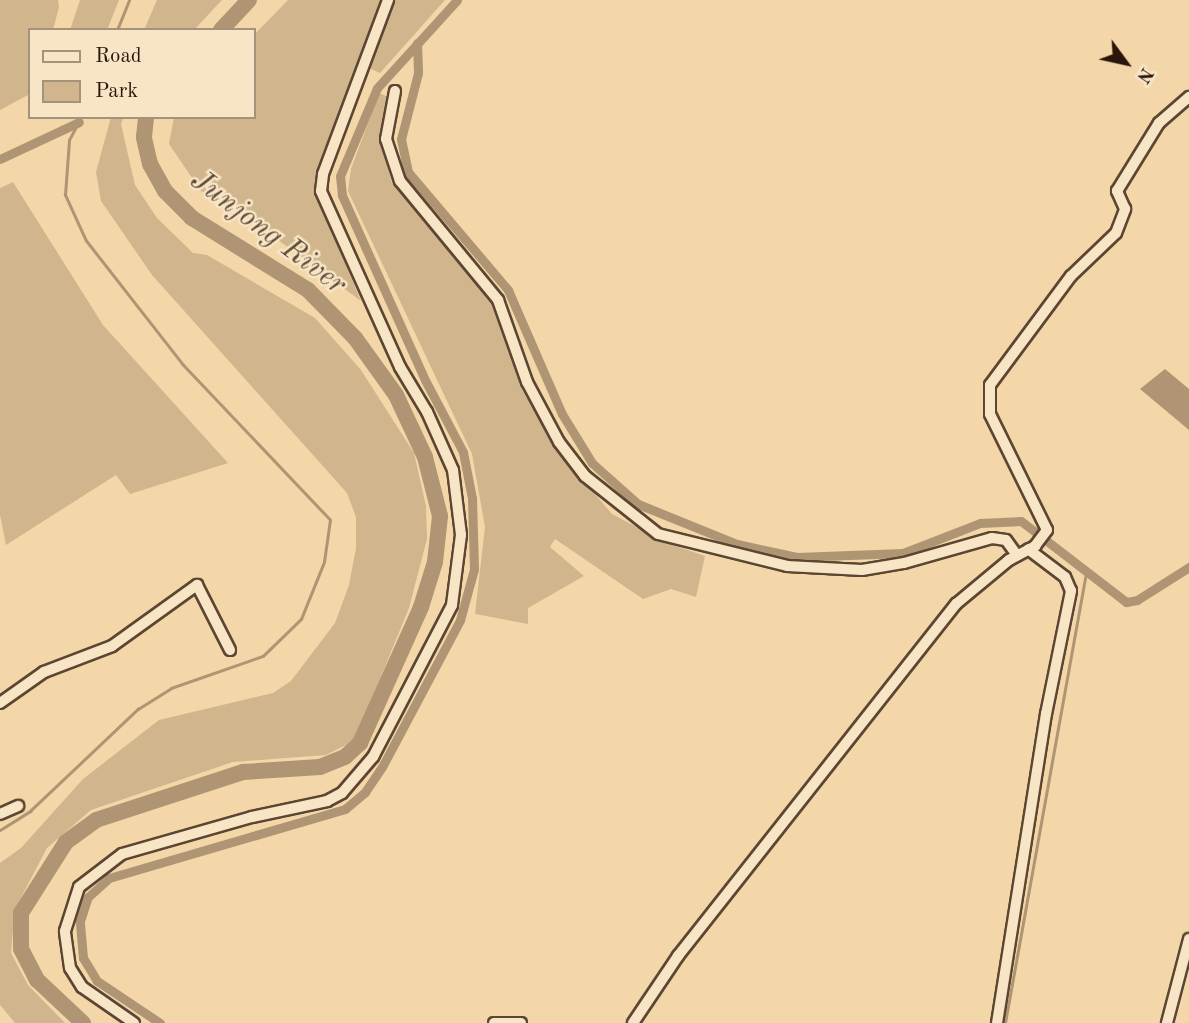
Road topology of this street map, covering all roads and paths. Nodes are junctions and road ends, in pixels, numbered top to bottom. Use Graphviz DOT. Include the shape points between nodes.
graph roads {
  1 [pos="388,0"];
  2 [pos="395,91"];
  3 [pos="1189,97"];
  4 [pos="1032,547"];
  5 [pos="1017,555"];
  6 [pos="230,650"];
  7 [pos="0,703"];
  8 [pos="18,806"];
  9 [pos="0,814"];
  10 [pos="1189,939"];
  11 [pos="134,1023"];
  12 [pos="495,1023"];
  13 [pos="521,1023"];
  14 [pos="633,1023"];
  15 [pos="997,1023"];
  16 [pos="1167,1023"];
  1 -- 11 [label="street" via="323,174 321,191 400,367 453,470 461,535 452,605 373,757 342,793 327,801 122,854 79,887 65,931 70,968 82,987"];
  2 -- 5 [label="street" via="386,139 400,181 498,300 527,382 559,442 584,476 659,534 787,566 862,570 904,564 992,538 1006,540"];
  3 -- 4 [label="street" via="1159,122 1117,191 1125,209 1116,233 1071,276 990,385 990,414 1047,530"];
  4 -- 5 [label="street"];
  4 -- 15 [label="street" via="1065,578 1071,591 1046,714"];
  5 -- 14 [label="street" via="956,604 678,956"];
  6 -- 7 [label="street" via="197,585 112,646 44,672"];
  8 -- 9 [label="street"];
  10 -- 16 [label="street"];
  12 -- 13 [label="street"];
}
